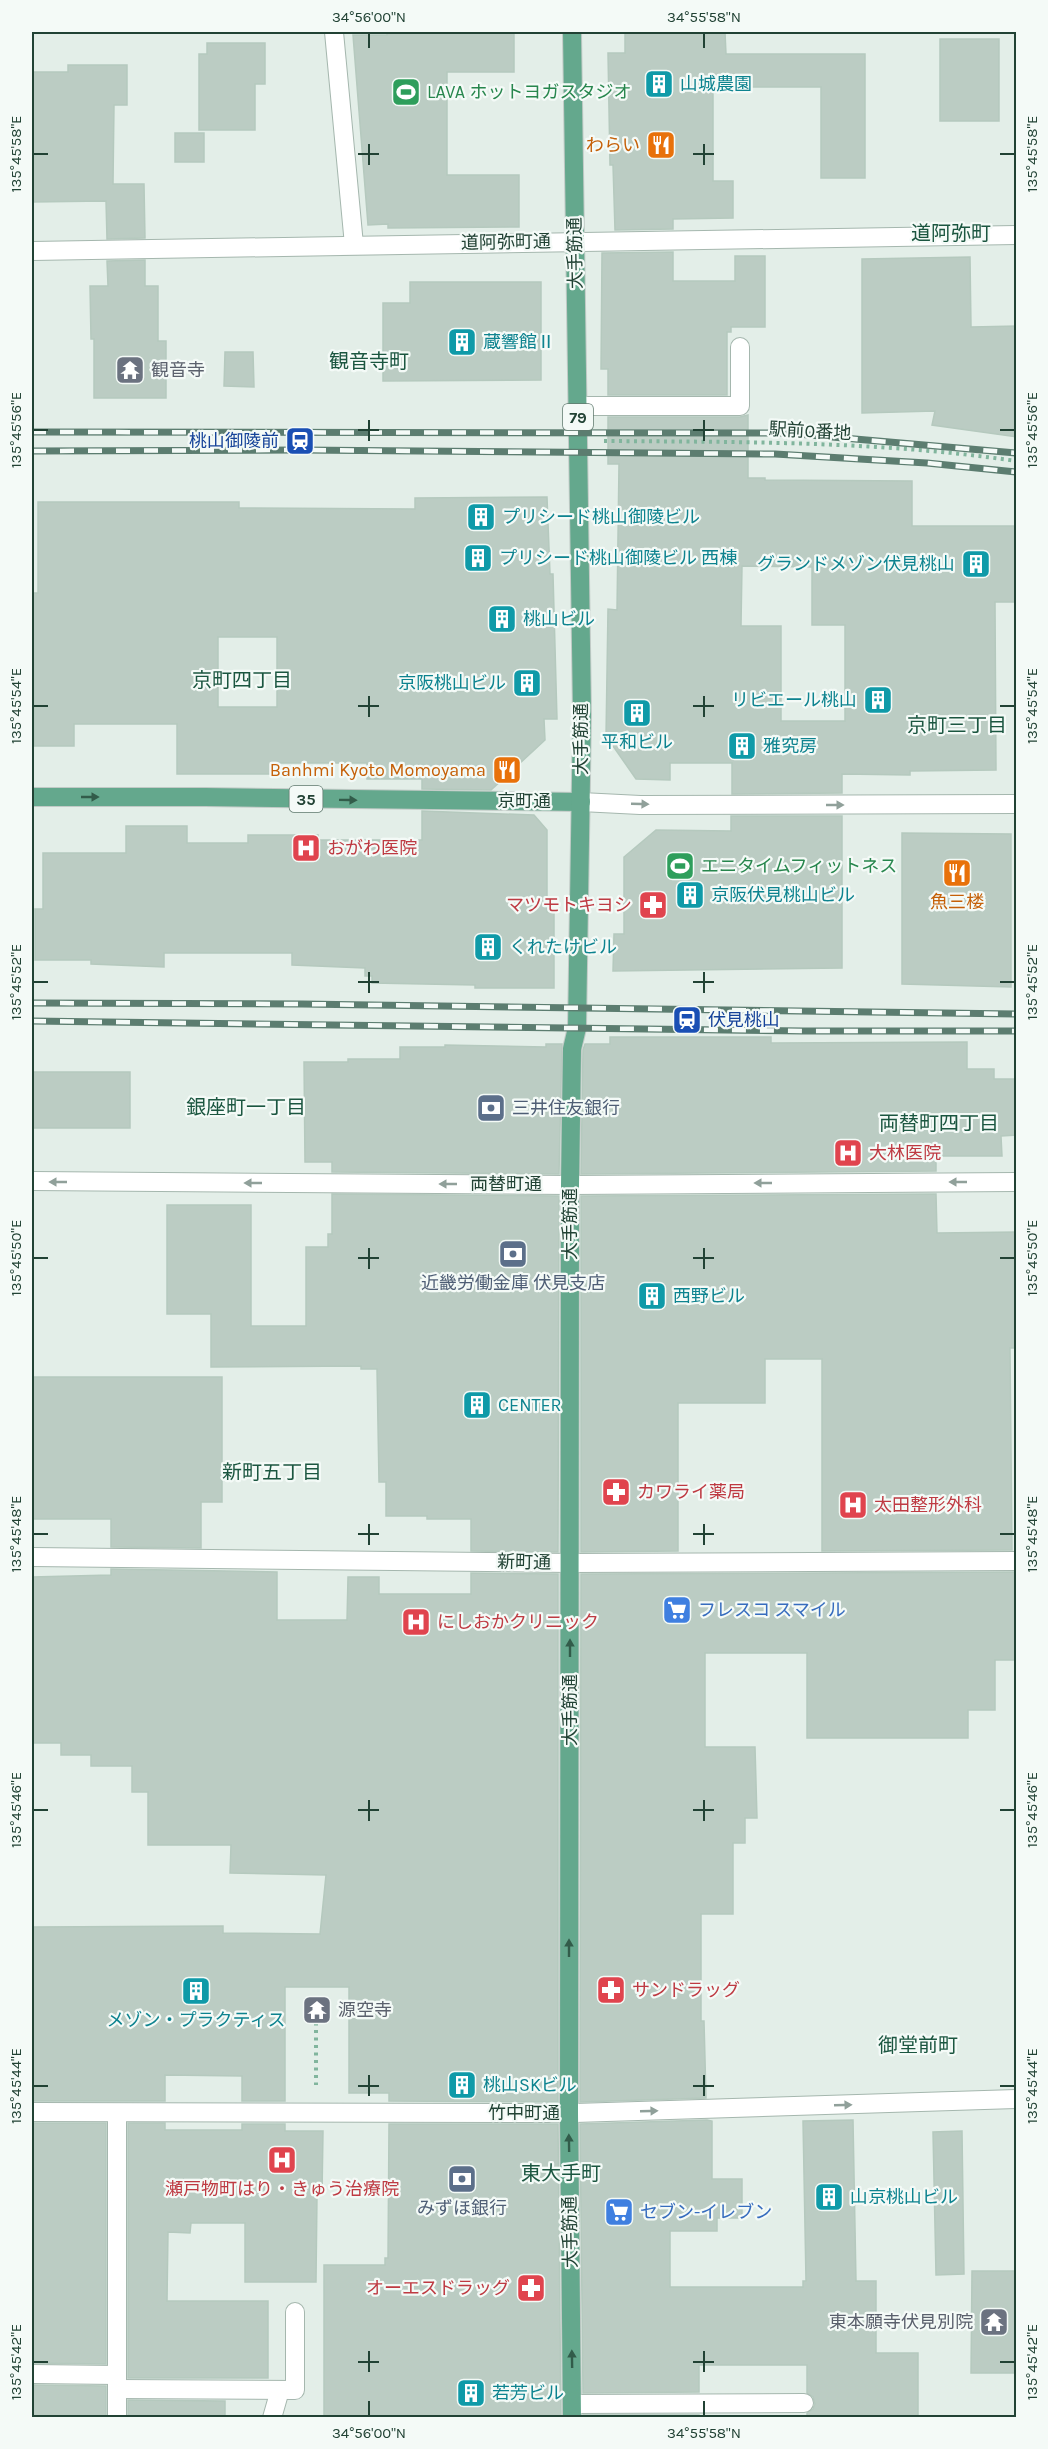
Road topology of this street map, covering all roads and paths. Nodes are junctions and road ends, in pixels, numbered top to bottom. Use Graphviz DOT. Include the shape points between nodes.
graph roads {
  1 [pos="334,32"];
  2 [pos="572,32"];
  3 [pos="1017,235"];
  4 [pos="575,240"];
  5 [pos="354,245"];
  6 [pos="32,251"];
  7 [pos="740,347"];
  8 [pos="578,406"];
  9 [pos="600,441"];
  10 [pos="1017,461"];
  11 [pos="32,797"];
  12 [pos="581,802"];
  13 [pos="1017,804"];
  14 [pos="32,1181"];
  15 [pos="1017,1182"];
  16 [pos="570,1185"];
  17 [pos="32,1557"];
  18 [pos="1017,1561"];
  19 [pos="570,1563"];
  20 [pos="316,2000"];
  21 [pos="1017,2099"];
  22 [pos="32,2112"];
  23 [pos="316,2112"];
  24 [pos="117,2113"];
  25 [pos="569,2113"];
  26 [pos="295,2312"];
  27 [pos="32,2374"];
  28 [pos="117,2382"];
  29 [pos="280,2390"];
  30 [pos="804,2403"];
  31 [pos="572,2411"];
  32 [pos="117,2418"];
  33 [pos="272,2418"];
  1 -- 5 [label="street"];
  2 -- 4 [label="main road, 大手筋通 / 79"];
  3 -- 4 [label="street, 道阿弥町通"];
  4 -- 5 [label="street, 道阿弥町通"];
  4 -- 8 [label="main road, 大手筋通 / 79"];
  5 -- 6 [label="street, 道阿弥町通"];
  7 -- 8 [label="street" via="740,406"];
  8 -- 12 [label="main road, 大手筋通 / 79"];
  9 -- 10 [label="path, 駅前0番地" via="773,442 929,451"];
  11 -- 12 [label="main road, 京町通 / 35, one-way"];
  12 -- 13 [label="street, 京町通, one-way"];
  12 -- 16 [label="main road, 大手筋通"];
  16 -- 14 [label="street, 両替町通, one-way"];
  15 -- 16 [label="street, 両替町通, one-way"];
  16 -- 19 [label="main road, 大手筋通"];
  17 -- 19 [label="street, 新町通"];
  18 -- 19 [label="street, 新町通"];
  25 -- 19 [label="main road, 大手筋通, one-way"];
  20 -- 23 [label="path"];
  25 -- 21 [label="street, 竹中町通, one-way"];
  22 -- 24 [label="street, 竹中町通"];
  23 -- 24 [label="street, 竹中町通"];
  23 -- 25 [label="street, 竹中町通"];
  24 -- 28 [label="street"];
  31 -- 25 [label="main road, 大手筋通, one-way"];
  26 -- 29 [label="street" via="295,2390"];
  27 -- 28 [label="street"];
  28 -- 29 [label="street"];
  28 -- 32 [label="street"];
  29 -- 33 [label="street"];
  30 -- 31 [label="street"];
}
